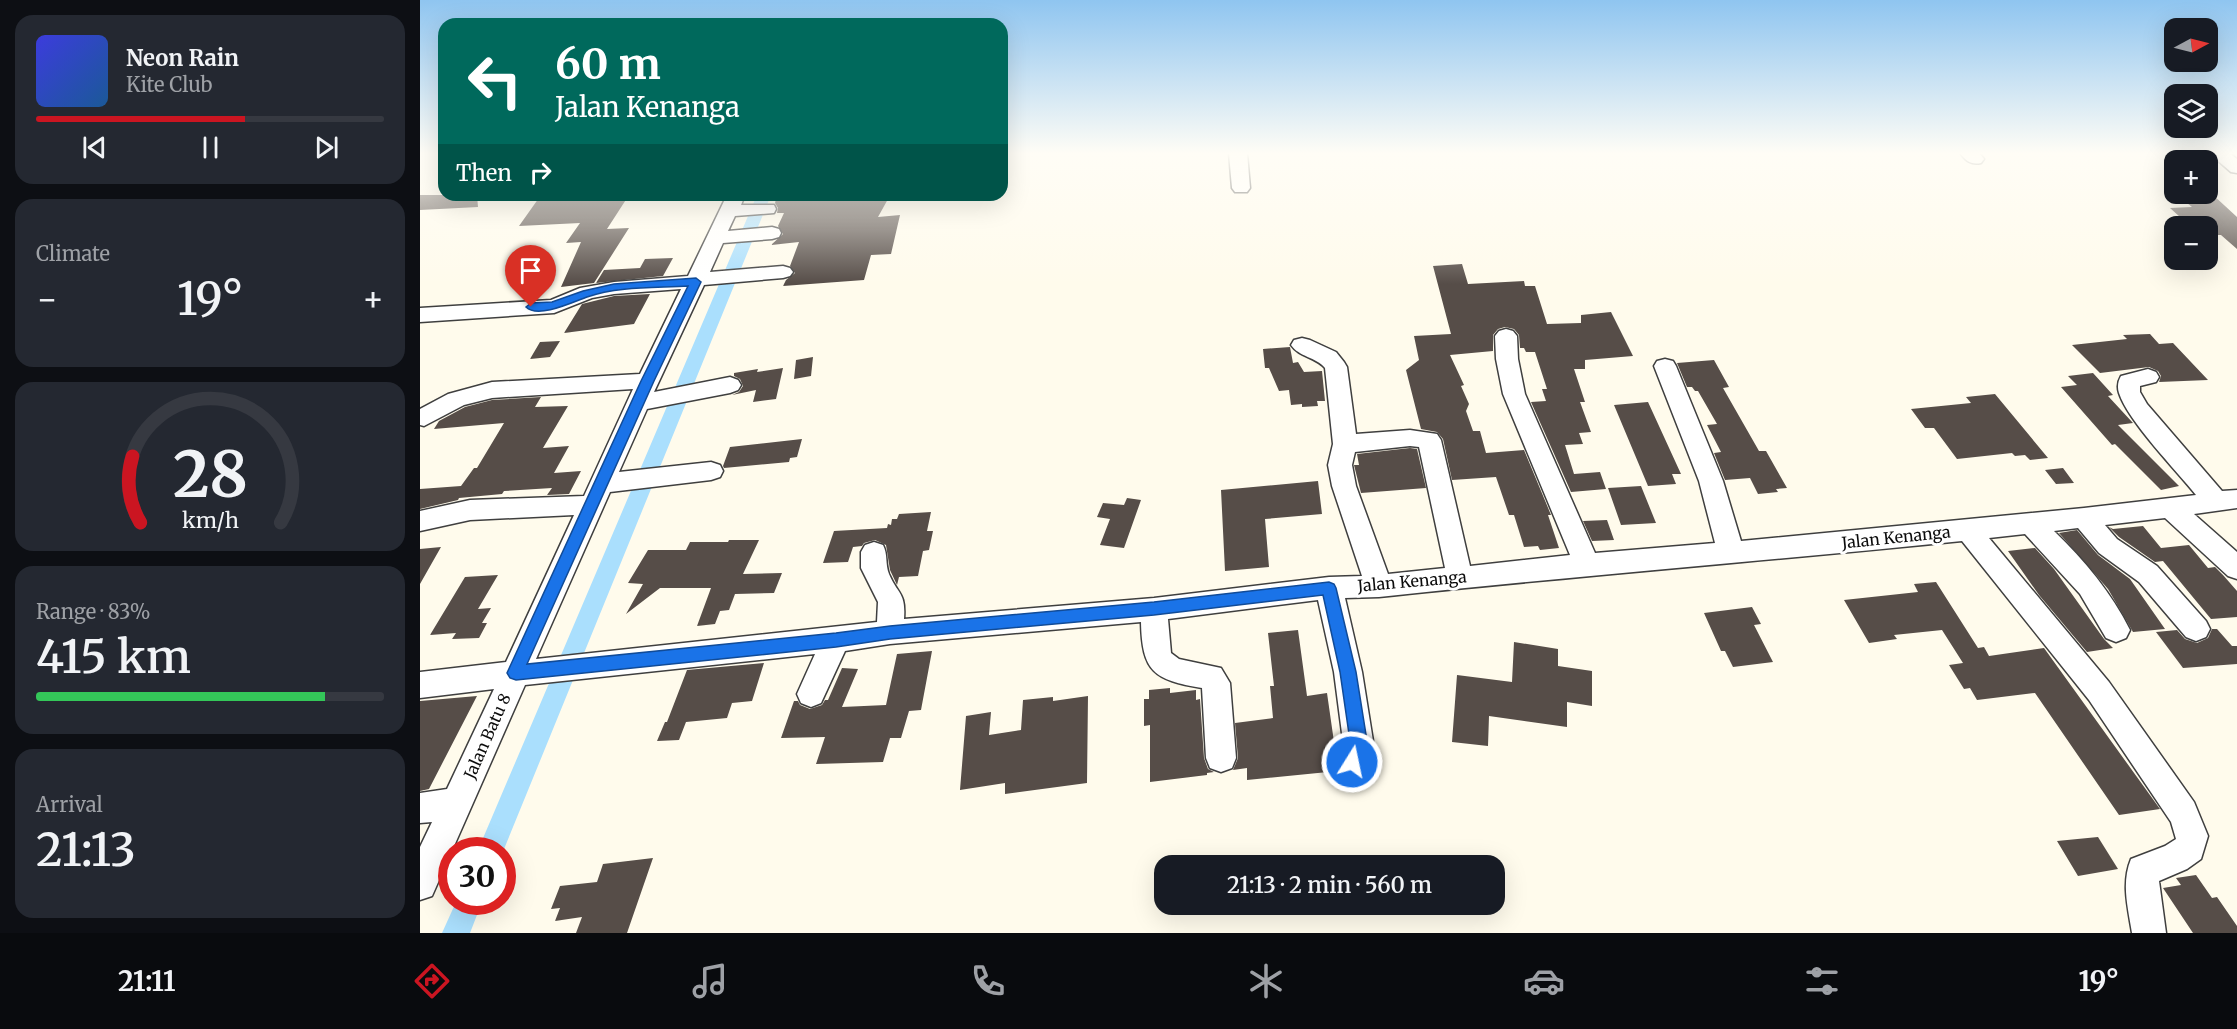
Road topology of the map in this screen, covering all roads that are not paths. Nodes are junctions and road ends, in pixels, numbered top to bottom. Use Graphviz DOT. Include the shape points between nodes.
graph roads {
  1 [pos="745,206"];
  2 [pos="772,233"];
  3 [pos="725,237"];
  4 [pos="783,272"];
  5 [pos="705,279"];
  6 [pos="420,315"];
  7 [pos="1506,336"];
  8 [pos="1302,345"];
  9 [pos="1665,366"];
  10 [pos="2148,377"];
  11 [pos="730,385"];
  12 [pos="649,394"];
  13 [pos="424,417"];
  14 [pos="1345,444"];
  15 [pos="711,471"];
  16 [pos="606,490"];
  17 [pos="2226,500"];
  18 [pos="2170,507"];
  19 [pos="2084,518"];
  20 [pos="420,521"];
  21 [pos="2031,524"];
  22 [pos="1968,530"];
  23 [pos="874,552"];
  24 [pos="1731,554"];
  25 [pos="1587,564"];
  26 [pos="2237,568"];
  27 [pos="1460,577"];
  28 [pos="1380,586"];
  29 [pos="1329,588"];
  30 [pos="1154,609"];
  31 [pos="2196,629"];
  32 [pos="2116,630"];
  33 [pos="890,632"];
  34 [pos="836,640"];
  35 [pos="526,672"];
  36 [pos="420,685"];
  37 [pos="811,694"];
  38 [pos="1221,758"];
  39 [pos="1352,762"];
  40 [pos="456,803"];
  41 [pos="420,808"];
  42 [pos="420,884"];
  43 [pos="2149,933"];
  1 -- 3 [label="street, Jalan Batu 8"];
  2 -- 3 [label="street"];
  3 -- 5 [label="street, Jalan Batu 8"];
  4 -- 5 [label="street"];
  5 -- 6 [label="street" via="614,288 554,306"];
  5 -- 12 [label="street, Jalan Batu 8"];
  7 -- 25 [label="street" via="1514,394"];
  8 -- 14 [label="street" via="1328,357 1336,368"];
  9 -- 24 [label="street" via="1711,481"];
  10 -- 17 [label="street" via="2129,381 2129,392 2138,409"];
  11 -- 12 [label="street"];
  12 -- 13 [label="street" via="492,390 440,405"];
  12 -- 16 [label="street, Jalan Batu 8"];
  14 -- 27 [label="street" via="1429,440"];
  14 -- 28 [label="street" via="1340,465 1344,486"];
  15 -- 16 [label="street" via="667,475"];
  16 -- 20 [label="street"];
  16 -- 35 [label="street, Jalan Batu 8"];
  17 -- 18 [label="street, Jalan Kenanga"];
  18 -- 19 [label="street, Jalan Kenanga"];
  18 -- 26 [label="street"];
  19 -- 21 [label="street, Jalan Kenanga"];
  19 -- 31 [label="street" via="2108,546 2148,574"];
  21 -- 22 [label="street, Jalan Kenanga"];
  21 -- 32 [label="street" via="2080,572 2108,611"];
  22 -- 24 [label="street, Jalan Kenanga"];
  22 -- 43 [label="street" via="2099,691 2183,813 2192,836 2190,848 2143,871"];
  23 -- 33 [label="street" via="874,572 892,602"];
  24 -- 25 [label="street, Jalan Kenanga"];
  25 -- 27 [label="street, Jalan Kenanga"];
  27 -- 28 [label="street, Jalan Kenanga"];
  28 -- 29 [label="street, Jalan Kenanga"];
  29 -- 30 [label="street, Jalan Kenanga"];
  29 -- 39 [label="street" via="1348,672 1358,741"];
  30 -- 33 [label="street, Jalan Kenanga"];
  30 -- 38 [label="street" via="1155,647 1160,662 1169,670 1211,677 1216,683"];
  33 -- 34 [label="street, Jalan Kenanga"];
  34 -- 35 [label="street, Jalan Kenanga"];
  34 -- 37 [label="street"];
  35 -- 36 [label="street, Jalan Kenanga"];
  35 -- 40 [label="street, Jalan Batu 8"];
  40 -- 41 [label="street"];
  40 -- 42 [label="street, Jalan Batu 8"];
}
